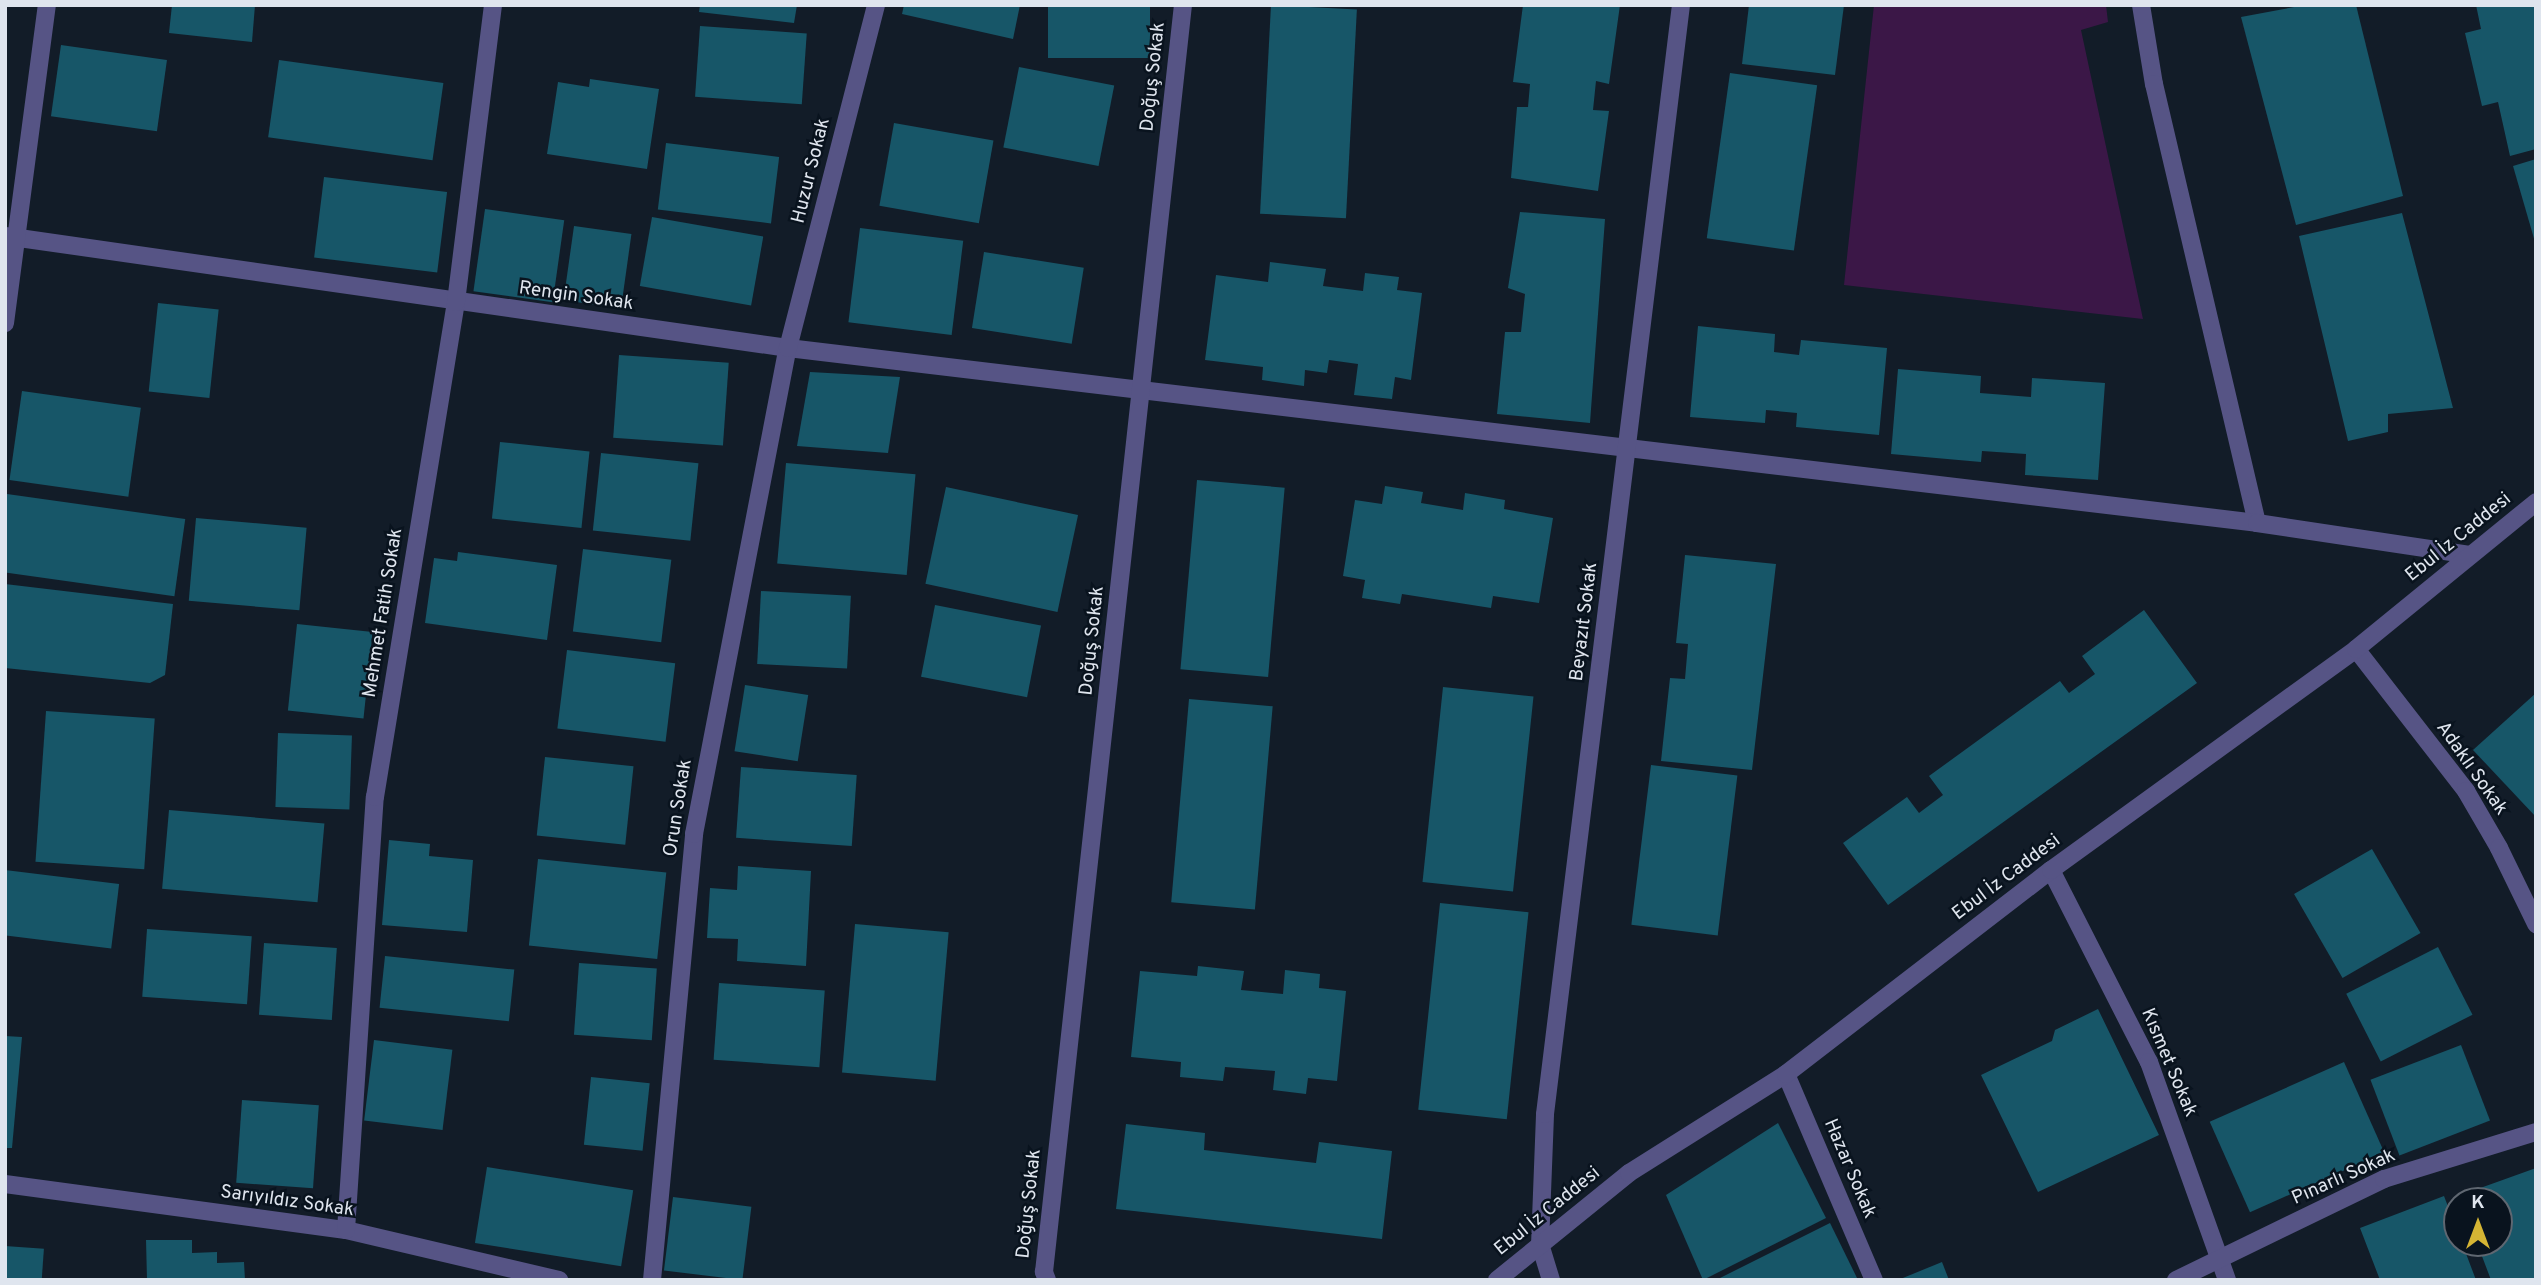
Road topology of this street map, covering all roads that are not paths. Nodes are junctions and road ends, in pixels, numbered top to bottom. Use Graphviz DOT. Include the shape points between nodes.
graph roads {
  1 [pos="47,5"];
  2 [pos="493,5"];
  3 [pos="876,5"];
  4 [pos="1183,5"];
  5 [pos="1681,5"];
  6 [pos="2141,5"];
  7 [pos="11,236"];
  8 [pos="456,302"];
  9 [pos="5,323"];
  10 [pos="788,348"];
  11 [pos="1143,389"];
  12 [pos="1628,448"];
  13 [pos="2536,502"];
  14 [pos="2257,523"];
  15 [pos="2470,555"];
  16 [pos="2356,649"];
  17 [pos="2051,870"];
  18 [pos="2536,924"];
  19 [pos="1786,1074"];
  20 [pos="2536,1132"];
  21 [pos="5,1184"];
  22 [pos="346,1230"];
  23 [pos="1540,1245"];
  24 [pos="2220,1259"];
  25 [pos="559,1280"];
  26 [pos="652,1280"];
  27 [pos="1047,1280"];
  28 [pos="1497,1280"];
  29 [pos="1550,1280"];
  30 [pos="1874,1280"];
  31 [pos="2176,1280"];
  32 [pos="2227,1280"];
  1 -- 7 [label="street"];
  2 -- 8 [label="street, Mehmet Fatih Sokak"];
  3 -- 10 [label="street, Huzur Sokak"];
  4 -- 11 [label="street, Doğuş Sokak"];
  5 -- 12 [label="street, Beyazıt Sokak"];
  6 -- 14 [label="street" via="2154,84"];
  7 -- 8 [label="street, Rengin Sokak"];
  7 -- 9 [label="street"];
  8 -- 10 [label="street, Rengin Sokak"];
  8 -- 22 [label="street, Mehmet Fatih Sokak" via="375,797"];
  10 -- 11 [label="street, Rengin Sokak"];
  10 -- 26 [label="street, Orun Sokak" via="694,834"];
  11 -- 12 [label="street, Rengin Sokak"];
  11 -- 27 [label="street, Doğuş Sokak" via="1044,1272"];
  12 -- 14 [label="street, Rengin Sokak"];
  12 -- 23 [label="street, Beyazıt Sokak" via="1545,1114"];
  13 -- 15 [label="street, Ebul İz Caddesi"];
  14 -- 15 [label="street, Rengin Sokak"];
  15 -- 16 [label="street, Ebul İz Caddesi"];
  16 -- 17 [label="street, Ebul İz Caddesi"];
  16 -- 18 [label="street, Adaklı Sokak" via="2466,792"];
  17 -- 19 [label="street, Ebul İz Caddesi"];
  17 -- 24 [label="street, Kısmet Sokak" via="2149,1062"];
  19 -- 23 [label="street, Ebul İz Caddesi" via="1629,1173"];
  19 -- 30 [label="street, Hazar Sokak"];
  20 -- 24 [label="street, Pınarlı Sokak" via="2384,1179"];
  21 -- 22 [label="street, Sarıyıldız Sokak"];
  22 -- 25 [label="street, Sarıyıldız Sokak"];
  23 -- 28 [label="street, Ebul İz Caddesi"];
  23 -- 29 [label="street, Beyazıt Sokak"];
  24 -- 31 [label="street, Pınarlı Sokak"];
  24 -- 32 [label="street, Kısmet Sokak"];
}
